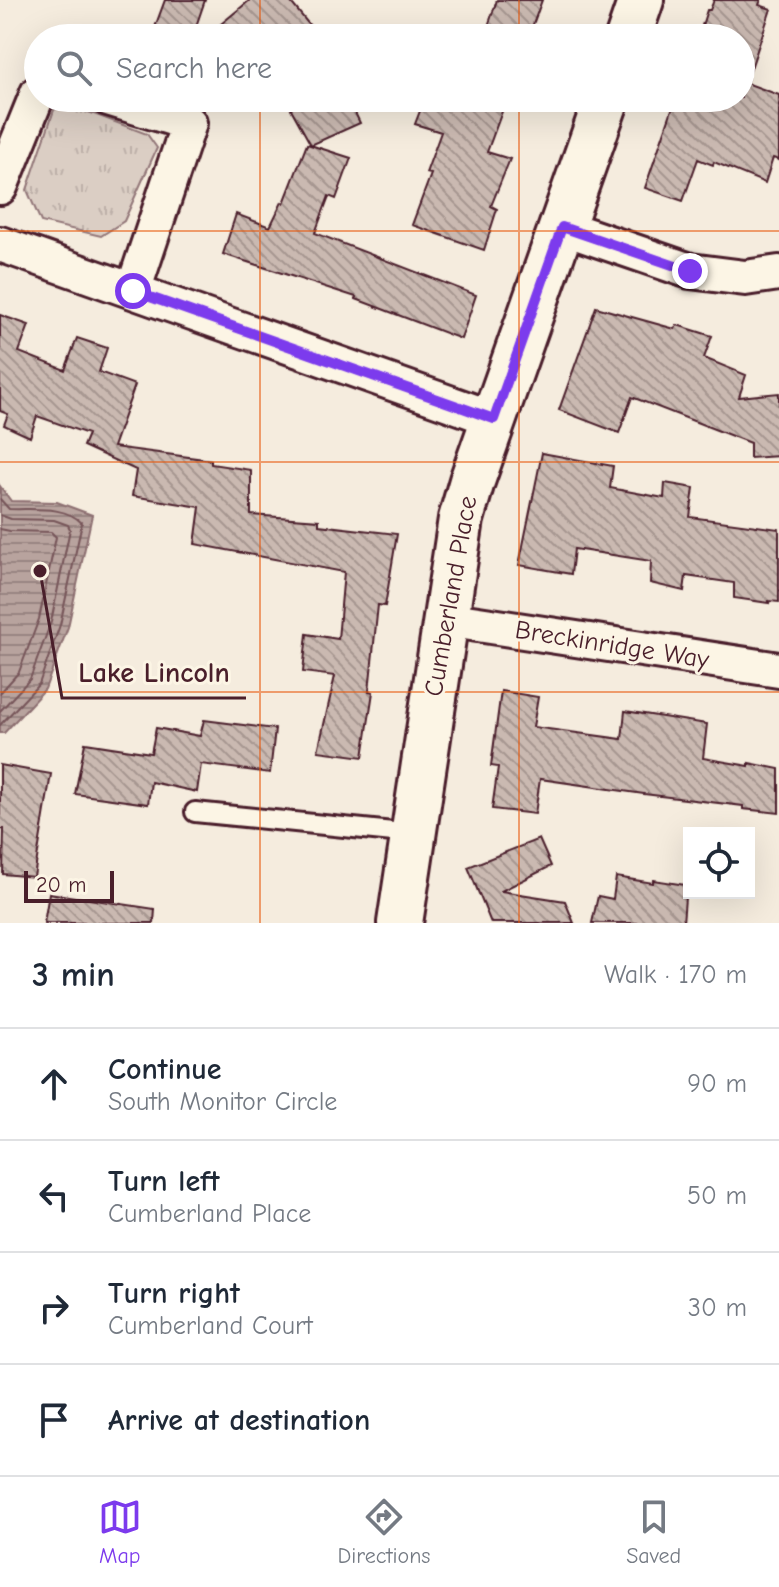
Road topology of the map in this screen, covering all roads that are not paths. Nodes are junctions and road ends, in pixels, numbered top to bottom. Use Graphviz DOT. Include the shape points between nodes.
graph roads {
  1 [pos="641,0"];
  2 [pos="633,24"];
  3 [pos="30,112"];
  4 [pos="153,112"];
  5 [pos="602,112"];
  6 [pos="0,187"];
  7 [pos="562,227"];
  8 [pos="0,244"];
  9 [pos="779,273"];
  10 [pos="133,291"];
  11 [pos="494,419"];
  12 [pos="445,619"];
  13 [pos="779,670"];
  14 [pos="195,812"];
  15 [pos="413,834"];
  16 [pos="400,923"];
  1 -- 2 [label="street"];
  3 -- 6 [label="street"];
  4 -- 10 [label="street" via="189,123"];
  5 -- 7 [label="street, Cumberland Place"];
  7 -- 9 [label="street" via="690,271 745,278"];
  7 -- 11 [label="street, Cumberland Place"];
  8 -- 10 [label="street"];
  10 -- 11 [label="street"];
  11 -- 12 [label="street, Cumberland Place" via="461,519"];
  12 -- 13 [label="street, Breckinridge Way"];
  12 -- 15 [label="street, Cumberland Place"];
  14 -- 15 [label="lane"];
  15 -- 16 [label="street, Cumberland Place"];
}
